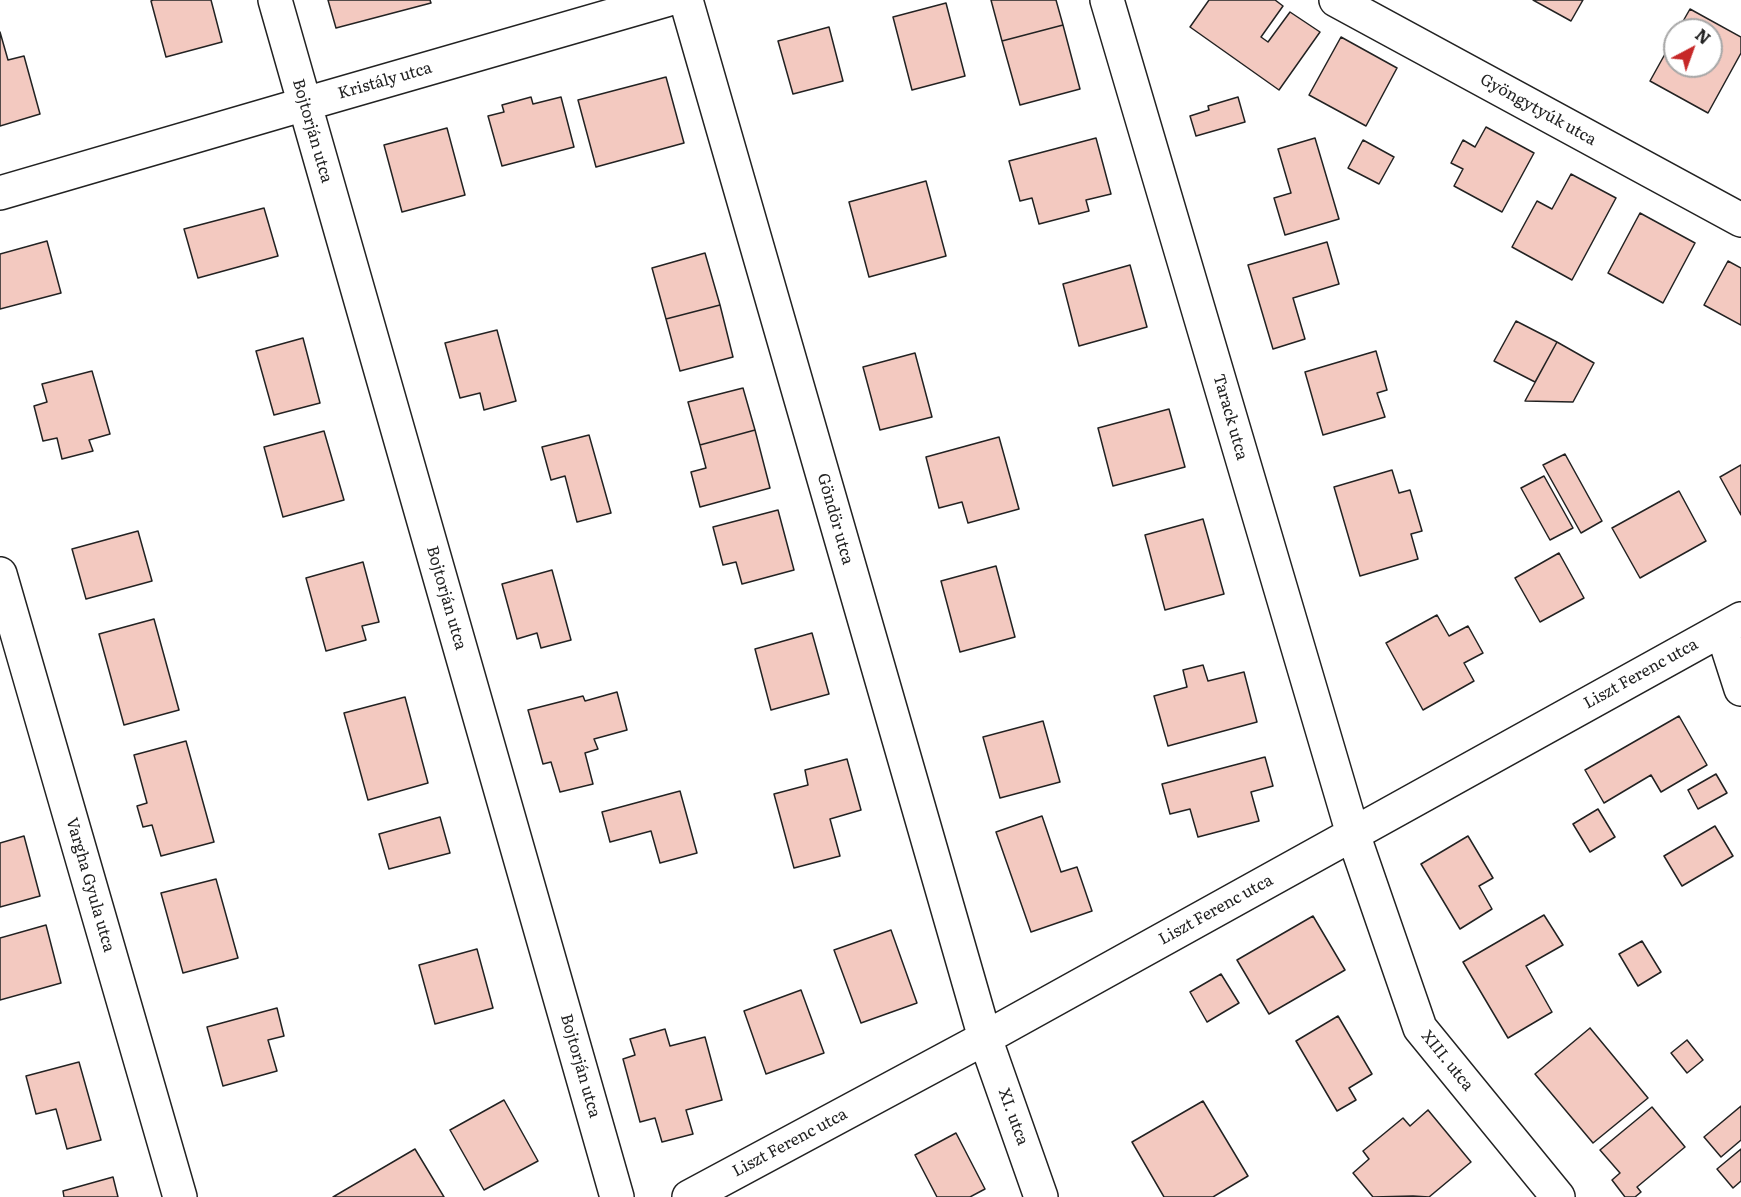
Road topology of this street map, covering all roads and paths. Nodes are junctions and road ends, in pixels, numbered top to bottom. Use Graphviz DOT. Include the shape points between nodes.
graph roads {
  1 [pos="274,0"];
  2 [pos="666,0"];
  3 [pos="686,0"];
  4 [pos="1107,0"];
  5 [pos="1336,0"];
  6 [pos="305,104"];
  7 [pos="0,193"];
  8 [pos="1741,220"];
  9 [pos="0,576"];
  10 [pos="1732,625"];
  11 [pos="1741,689"];
  12 [pos="1353,834"];
  13 [pos="985,1038"];
  14 [pos="180,1197"];
  15 [pos="617,1197"];
  16 [pos="689,1197"];
  17 [pos="1041,1197"];
  18 [pos="1557,1197"];
  1 -- 6 [label="street, Bojtorján utca"];
  2 -- 6 [label="street, Kristály utca"];
  3 -- 13 [label="street, Göndör utca"];
  4 -- 12 [label="street, Tarack utca"];
  5 -- 8 [label="street, Gyöngytyúk utca"];
  6 -- 7 [label="street, Kristály utca"];
  6 -- 15 [label="street, Bojtorján utca"];
  9 -- 14 [label="street, Vargha Gyula utca"];
  10 -- 11 [label="street"];
  10 -- 12 [label="street, Liszt Ferenc utca"];
  12 -- 13 [label="street, Liszt Ferenc utca"];
  12 -- 18 [label="street, XIII. utca" via="1420,1028"];
  13 -- 16 [label="street, Liszt Ferenc utca"];
  13 -- 17 [label="street, XI. utca"];
}
